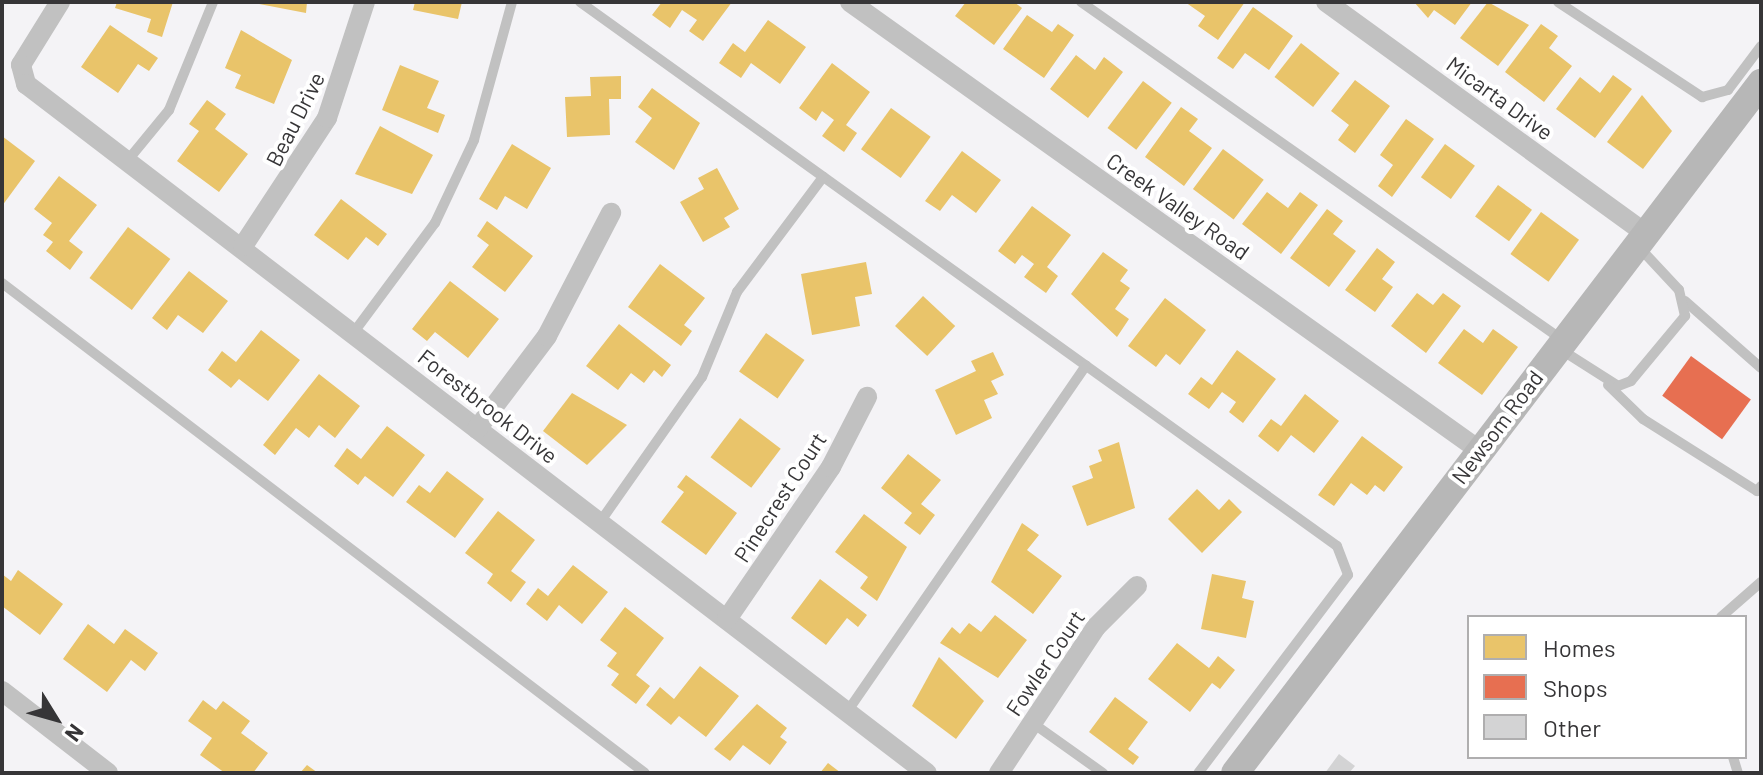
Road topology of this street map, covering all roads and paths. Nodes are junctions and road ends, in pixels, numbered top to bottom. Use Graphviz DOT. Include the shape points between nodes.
graph roads {
  1 [pos="60,2"];
  2 [pos="213,2"];
  3 [pos="365,2"];
  4 [pos="512,2"];
  5 [pos="580,2"];
  6 [pos="850,2"];
  7 [pos="1081,2"];
  8 [pos="1326,2"];
  9 [pos="1558,2"];
  10 [pos="1761,46"];
  11 [pos="1761,83"];
  12 [pos="128,160"];
  13 [pos="823,177"];
  14 [pos="611,213"];
  15 [pos="1641,239"];
  16 [pos="243,246"];
  17 [pos="2,283"];
  18 [pos="1685,301"];
  19 [pos="354,332"];
  20 [pos="1560,344"];
  21 [pos="1086,366"];
  22 [pos="1761,368"];
  23 [pos="1605,383"];
  24 [pos="867,397"];
  25 [pos="477,429"];
  26 [pos="1479,450"];
  27 [pos="1761,486"];
  28 [pos="600,522"];
  29 [pos="1761,582"];
  30 [pos="1137,586"];
  31 [pos="1723,615"];
  32 [pos="727,619"];
  33 [pos="2,691"];
  34 [pos="847,712"];
  35 [pos="1034,724"];
  36 [pos="108,773"];
  37 [pos="645,773"];
  38 [pos="927,773"];
  39 [pos="999,773"];
  40 [pos="1103,773"];
  41 [pos="1198,773"];
  42 [pos="1235,773"];
  1 -- 12 [label="street, Forestbrook Drive" via="20,77"];
  2 -- 12 [label="lane" via="169,110"];
  3 -- 16 [label="street, Beau Drive" via="327,118"];
  4 -- 19 [label="lane" via="474,140 435,223"];
  5 -- 13 [label="lane"];
  6 -- 26 [label="street, Creek Valley Road"];
  7 -- 20 [label="lane"];
  8 -- 15 [label="street, Micarta Drive"];
  9 -- 10 [label="lane" via="1702,97 1728,90"];
  11 -- 15 [label="street, Newsom Road"];
  12 -- 16 [label="street, Forestbrook Drive"];
  13 -- 21 [label="lane"];
  13 -- 28 [label="lane" via="737,292 702,377"];
  14 -- 25 [label="street" via="547,336"];
  15 -- 18 [label="lane"];
  15 -- 20 [label="street, Newsom Road"];
  16 -- 19 [label="street, Forestbrook Drive"];
  17 -- 37 [label="lane"];
  18 -- 22 [label="lane"];
  18 -- 23 [label="lane" via="1685,316 1631,381"];
  19 -- 25 [label="street, Forestbrook Drive"];
  20 -- 23 [label="lane"];
  20 -- 26 [label="street, Newsom Road"];
  21 -- 34 [label="lane"];
  21 -- 41 [label="lane" via="1337,546 1348,575"];
  23 -- 27 [label="lane" via="1643,419 1757,491"];
  24 -- 32 [label="street, Pinecrest Court" via="823,480"];
  25 -- 28 [label="street, Forestbrook Drive"];
  26 -- 42 [label="street, Newsom Road"];
  28 -- 32 [label="street, Forestbrook Drive"];
  29 -- 31 [label="lane"];
  30 -- 35 [label="street, Fowler Court" via="1096,627"];
  32 -- 34 [label="street, Forestbrook Drive"];
  33 -- 36 [label="street"];
  34 -- 38 [label="street, Forestbrook Drive"];
  35 -- 39 [label="street, Fowler Court"];
  35 -- 40 [label="lane"];
}
